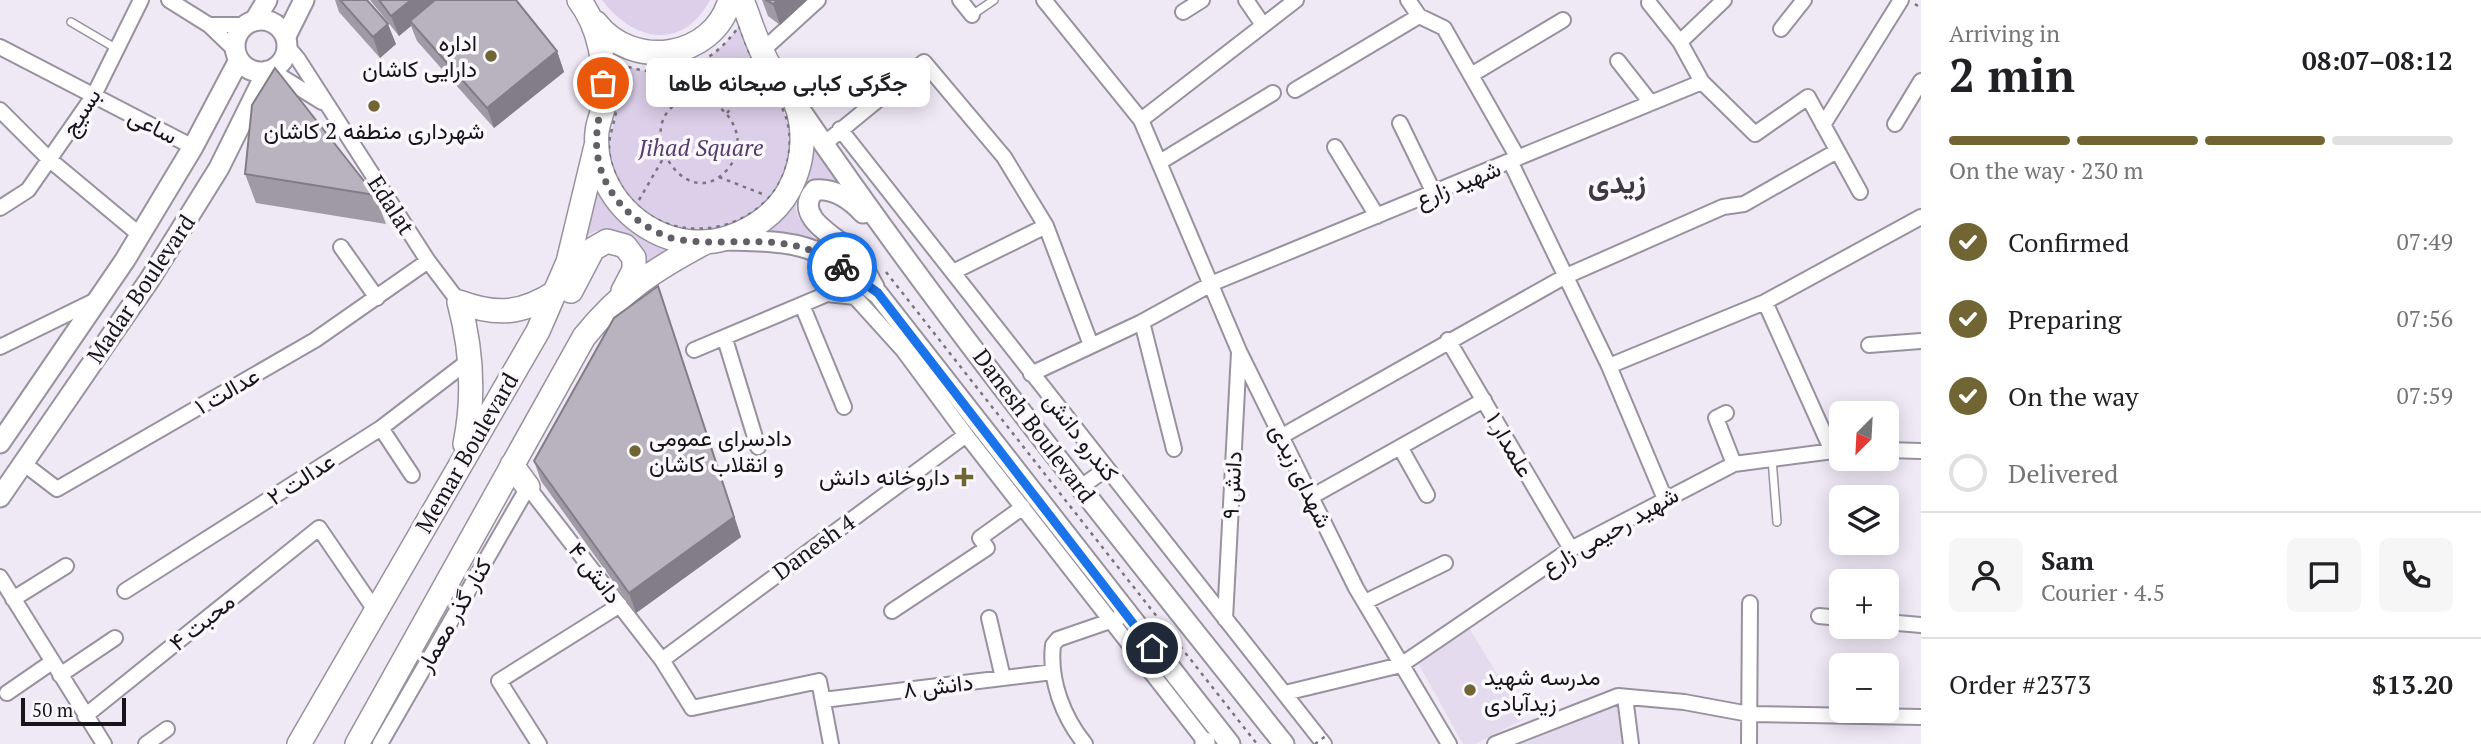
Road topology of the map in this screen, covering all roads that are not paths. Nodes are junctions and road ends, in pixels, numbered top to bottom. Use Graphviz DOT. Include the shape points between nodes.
graph roads {
  1 [pos="141,0"];
  2 [pos="170,0"];
  3 [pos="267,0"];
  4 [pos="304,0"];
  5 [pos="730,0"];
  6 [pos="742,0"];
  7 [pos="818,0"];
  8 [pos="960,0"];
  9 [pos="994,0"];
  10 [pos="1044,0"];
  11 [pos="1202,0"];
  12 [pos="1246,0"];
  13 [pos="1296,0"];
  14 [pos="1408,0"];
  15 [pos="1724,0"];
  16 [pos="1804,0"];
  17 [pos="1901,0"];
  18 [pos="1649,3"];
  19 [pos="583,6"];
  20 [pos="1183,12"];
  21 [pos="972,15"];
  22 [pos="1419,16"];
  23 [pos="1563,20"];
  24 [pos="71,22"];
  25 [pos="250,23"];
  26 [pos="209,25"];
  27 [pos="1263,25"];
  28 [pos="1780,29"];
  29 [pos="286,41"];
  30 [pos="1680,43"];
  31 [pos="0,47"];
  32 [pos="117,49"];
  33 [pos="763,50"];
  34 [pos="237,55"];
  35 [pos="1618,61"];
  36 [pos="269,71"];
  37 [pos="1471,75"];
  38 [pos="1921,81"];
  39 [pos="1702,82"];
  40 [pos="1296,90"];
  41 [pos="1273,93"];
  42 [pos="94,95"];
  43 [pos="795,101"];
  44 [pos="1651,103"];
  45 [pos="327,105"];
  46 [pos="0,110"];
  47 [pos="1141,120"];
  48 [pos="1400,123"];
  49 [pos="1895,124"];
  50 [pos="1823,125"];
  51 [pos="840,129"];
  52 [pos="824,144"];
  53 [pos="596,146"];
  54 [pos="193,147"];
  55 [pos="1335,147"];
  56 [pos="1837,151"];
  57 [pos="50,160"];
  58 [pos="1515,160"];
  59 [pos="1160,162"];
  60 [pos="1860,192"];
  61 [pos="1434,193"];
  62 [pos="0,208"];
  63 [pos="1377,216"];
  64 [pos="1921,217"];
  65 [pos="1046,226"];
  66 [pos="140,235"];
  67 [pos="887,235"];
  68 [pos="714,241"];
  69 [pos="341,247"];
  70 [pos="810,249"];
  71 [pos="428,261"];
  72 [pos="953,272"];
  73 [pos="1564,277"];
  74 [pos="1213,283"];
  75 [pos="556,292"];
  76 [pos="878,293"];
  77 [pos="827,294"];
  78 [pos="619,297"];
  79 [pos="377,298"];
  80 [pos="96,300"];
  81 [pos="459,302"];
  82 [pos="1765,302"];
  83 [pos="802,306"];
  84 [pos="1142,322"];
  85 [pos="538,331"];
  86 [pos="724,339"];
  87 [pos="1448,340"];
  88 [pos="1921,341"];
  89 [pos="1091,345"];
  90 [pos="1869,345"];
  91 [pos="0,347"];
  92 [pos="694,350"];
  93 [pos="1239,351"];
  94 [pos="471,359"];
  95 [pos="1609,366"];
  96 [pos="1031,374"];
  97 [pos="1483,400"];
  98 [pos="844,407"];
  99 [pos="1726,413"];
  100 [pos="381,428"];
  101 [pos="965,435"];
  102 [pos="1282,436"];
  103 [pos="1829,436"];
  104 [pos="1921,439"];
  105 [pos="0,443"];
  106 [pos="758,447"];
  107 [pos="1400,447"];
  108 [pos="1174,449"];
  109 [pos="1899,450"];
  110 [pos="1921,451"];
  111 [pos="1829,452"];
  112 [pos="1772,459"];
  113 [pos="461,462"];
  114 [pos="23,463"];
  115 [pos="1734,464"];
  116 [pos="512,465"];
  117 [pos="1106,470"];
  118 [pos="412,475"];
  119 [pos="528,487"];
  120 [pos="1081,487"];
  121 [pos="1427,495"];
  122 [pos="0,497"];
  123 [pos="1311,497"];
  124 [pos="1665,499"];
  125 [pos="1023,507"];
  126 [pos="1777,522"];
  127 [pos="1571,550"];
  128 [pos="1445,563"];
  129 [pos="66,566"];
  130 [pos="0,577"];
  131 [pos="125,591"];
  132 [pos="13,599"];
  133 [pos="1365,602"];
  134 [pos="1750,603"];
  135 [pos="620,606"];
  136 [pos="892,611"];
  137 [pos="377,613"];
  138 [pos="1819,616"];
  139 [pos="1119,617"];
  140 [pos="1829,617"];
  141 [pos="989,618"];
  142 [pos="1225,619"];
  143 [pos="1899,623"];
  144 [pos="1921,625"];
  145 [pos="116,638"];
  146 [pos="662,660"];
  147 [pos="1401,665"];
  148 [pos="56,668"];
  149 [pos="1053,672"];
  150 [pos="1003,678"];
  151 [pos="7,693"];
  152 [pos="1285,693"];
  153 [pos="1625,697"];
  154 [pos="823,699"];
  155 [pos="1749,714"];
  156 [pos="85,716"];
  157 [pos="1921,717"];
  158 [pos="167,729"];
  159 [pos="1325,739"];
  160 [pos="1206,743"];
  161 [pos="104,744"];
  162 [pos="146,744"];
  163 [pos="299,744"];
  164 [pos="357,744"];
  165 [pos="380,744"];
  166 [pos="539,744"];
  167 [pos="831,744"];
  168 [pos="1084,744"];
  169 [pos="1230,744"];
  170 [pos="1284,744"];
  171 [pos="1448,744"];
  172 [pos="1495,744"];
  173 [pos="1631,744"];
  174 [pos="1749,744"];
  1 -- 32 [label="street, بسیج"];
  2 -- 26 [label="street"];
  3 -- 25 [label="main road"];
  4 -- 29 [label="main road"];
  5 -- 19 [label="main road" via="709,34 696,44 664,54 616,42"];
  6 -- 33 [label="main road"];
  7 -- 33 [label="street"];
  8 -- 21 [label="street"];
  9 -- 21 [label="lane"];
  10 -- 47 [label="street, شهدای زیدی"];
  11 -- 20 [label="street"];
  12 -- 27 [label="street"];
  13 -- 27 [label="street"];
  14 -- 22 [label="street"];
  15 -- 30 [label="street"];
  16 -- 28 [label="street"];
  17 -- 50 [label="street"];
  18 -- 30 [label="street"];
  19 -- 53 [label="main road" via="601,43 605,104"];
  22 -- 37 [label="street" via="1444,28"];
  22 -- 40 [label="street"];
  23 -- 37 [label="street"];
  24 -- 32 [label="lane"];
  25 -- 26 [label="street"];
  25 -- 29 [label="main road" via="276,24"];
  25 -- 34 [label="main road" via="239,32"];
  26 -- 34 [label="street"];
  27 -- 47 [label="street"];
  29 -- 36 [label="main road" via="285,58"];
  29 -- 45 [label="street, Edalat"];
  30 -- 39 [label="street"];
  31 -- 42 [label="street, ساعی"];
  32 -- 42 [label="street, بسیج"];
  33 -- 43 [label="main road"];
  34 -- 36 [label="main road" via="248,68"];
  34 -- 54 [label="main road, Madar Boulevard"];
  35 -- 44 [label="street"];
  36 -- 45 [label="street"];
  36 -- 114 [label="main road, Madar Boulevard" via="178,235"];
  37 -- 58 [label="street"];
  38 -- 49 [label="street"];
  39 -- 44 [label="street, شهید زارع"];
  39 -- 50 [label="street" via="1755,134 1808,97"];
  41 -- 59 [label="street"];
  42 -- 54 [label="street, ساعی"];
  42 -- 57 [label="street, بسیج"];
  43 -- 52 [label="main road, Danesh Boulevard"];
  43 -- 68 [label="main road" via="802,149 790,187 752,228"];
  44 -- 58 [label="street, شهید زارع"];
  45 -- 71 [label="street, Edalat"];
  46 -- 57 [label="street"];
  47 -- 59 [label="street, شهدای زیدی"];
  48 -- 61 [label="street"];
  50 -- 56 [label="street"];
  51 -- 52 [label="street"];
  51 -- 65 [label="street" via="924,62 1004,157"];
  51 -- 72 [label="street, کندرو دانش"];
  52 -- 67 [label="main road, Danesh Boulevard"];
  53 -- 68 [label="main road" via="604,177 659,234 690,242"];
  53 -- 75 [label="main road, Memar Boulevard" via="568,262"];
  54 -- 66 [label="main road, Madar Boulevard"];
  55 -- 63 [label="street"];
  56 -- 60 [label="street"];
  56 -- 73 [label="street" via="1744,204 1723,207"];
  57 -- 62 [label="street, بسیج" via="29,190"];
  57 -- 66 [label="street"];
  58 -- 61 [label="street, شهید زارع"];
  58 -- 73 [label="street"];
  59 -- 74 [label="street, شهدای زیدی"];
  61 -- 63 [label="street, شهید زارع"];
  63 -- 74 [label="street, شهید زارع"];
  64 -- 82 [label="street"];
  65 -- 72 [label="street"];
  65 -- 89 [label="street"];
  66 -- 80 [label="main road, Madar Boulevard"];
  67 -- 76 [label="main road" via="838,194 822,189 812,194 810,214 855,255"];
  67 -- 120 [label="main road, Danesh Boulevard"];
  68 -- 70 [label="main road, Danesh Boulevard" via="772,241"];
  68 -- 78 [label="main road, Memar Boulevard" via="651,272"];
  69 -- 79 [label="street"];
  70 -- 76 [label="main road, Danesh Boulevard"];
  70 -- 77 [label="street" via="820,263"];
  71 -- 79 [label="street, عدالت ۱"];
  71 -- 81 [label="street, Edalat"];
  72 -- 96 [label="street, کندرو دانش"];
  73 -- 87 [label="street"];
  73 -- 95 [label="street"];
  74 -- 84 [label="street, شهید زارع"];
  74 -- 93 [label="street, شهدای زیدی"];
  75 -- 81 [label="main road" via="509,313"];
  75 -- 85 [label="main road, Memar Boulevard"];
  76 -- 139 [label="main road, Danesh Boulevard"];
  77 -- 83 [label="street"];
  77 -- 101 [label="street" via="855,297 903,350"];
  78 -- 85 [label="main road" via="634,270 634,258 625,246 607,241 593,249 558,317"];
  78 -- 116 [label="main road, Memar Boulevard" via="584,337"];
  79 -- 114 [label="street, عدالت ۱" via="315,340 57,489"];
  80 -- 91 [label="street"];
  80 -- 105 [label="main road, Madar Boulevard"];
  81 -- 94 [label="main road"];
  82 -- 95 [label="street"];
  82 -- 103 [label="street"];
  83 -- 86 [label="street"];
  83 -- 98 [label="street"];
  84 -- 89 [label="street, شهید زارع"];
  84 -- 108 [label="street"];
  85 -- 113 [label="main road, Memar Boulevard"];
  86 -- 92 [label="street"];
  86 -- 106 [label="street"];
  87 -- 97 [label="street, علمدار ۱"];
  87 -- 102 [label="street"];
  88 -- 90 [label="street"];
  89 -- 96 [label="street, شهید زارع"];
  93 -- 102 [label="street, شهدای زیدی"];
  93 -- 142 [label="street, دانش ۹"];
  94 -- 100 [label="street, عدالت ۲"];
  94 -- 113 [label="main road" via="472,396"];
  95 -- 124 [label="street"];
  96 -- 117 [label="street, کندرو دانش"];
  97 -- 107 [label="street"];
  97 -- 127 [label="street, علمدار ۱"];
  99 -- 115 [label="street" via="1716,418"];
  100 -- 118 [label="street"];
  100 -- 131 [label="street, عدالت ۲"];
  101 -- 125 [label="street"];
  101 -- 146 [label="street, Danesh 4"];
  102 -- 123 [label="street, شهدای زیدی"];
  104 -- 110 [label="street"];
  107 -- 121 [label="street"];
  107 -- 123 [label="street"];
  109 -- 110 [label="street"];
  111 -- 112 [label="street, شهید رحیمی زارع"];
  112 -- 115 [label="street, شهید رحیمی زارع"];
  112 -- 126 [label="lane"];
  113 -- 137 [label="main road, Memar Boulevard"];
  114 -- 122 [label="main road, Madar Boulevard"];
  115 -- 124 [label="street, شهید رحیمی زارع"];
  116 -- 119 [label="main road"];
  116 -- 164 [label="main road, Memar Boulevard"];
  117 -- 120 [label="street"];
  117 -- 142 [label="street, کندرو دانش"];
  119 -- 135 [label="street, دانش ۴"];
  119 -- 165 [label="street, کنار گذر معمار"];
  120 -- 170 [label="main road, Danesh Boulevard"];
  123 -- 133 [label="street, شهدای زیدی"];
  124 -- 127 [label="street, شهید رحیمی زارع"];
  125 -- 136 [label="street" via="980,538 987,548"];
  125 -- 139 [label="street"];
  127 -- 147 [label="street, شهید رحیمی زارع"];
  128 -- 133 [label="street"];
  129 -- 132 [label="street"];
  130 -- 132 [label="street"];
  132 -- 148 [label="street"];
  133 -- 147 [label="street, شهدای زیدی"];
  134 -- 155 [label="street"];
  135 -- 146 [label="street, دانش ۴"];
  135 -- 166 [label="street" via="499,681"];
  137 -- 156 [label="street, محبت ۴" via="319,528"];
  137 -- 163 [label="main road, Memar Boulevard"];
  138 -- 140 [label="street"];
  139 -- 149 [label="street" via="1058,639 1053,645"];
  139 -- 160 [label="street"];
  139 -- 169 [label="main road, Danesh Boulevard"];
  141 -- 150 [label="street"];
  142 -- 152 [label="street, کندرو دانش"];
  143 -- 144 [label="street"];
  145 -- 148 [label="street"];
  146 -- 154 [label="street, دانش ۴" via="692,708 819,681"];
  147 -- 152 [label="street"];
  147 -- 171 [label="street, شهدای زیدی"];
  148 -- 151 [label="street"];
  148 -- 156 [label="street"];
  149 -- 150 [label="street, دانش ۸"];
  149 -- 168 [label="street" via="1061,702"];
  150 -- 154 [label="street, دانش ۸"];
  152 -- 159 [label="street, کندرو دانش"];
  153 -- 155 [label="street"];
  153 -- 172 [label="street"];
  153 -- 173 [label="street"];
  154 -- 167 [label="street"];
  155 -- 157 [label="street"];
  155 -- 174 [label="street"];
  156 -- 161 [label="street"];
  158 -- 162 [label="street"];
}
